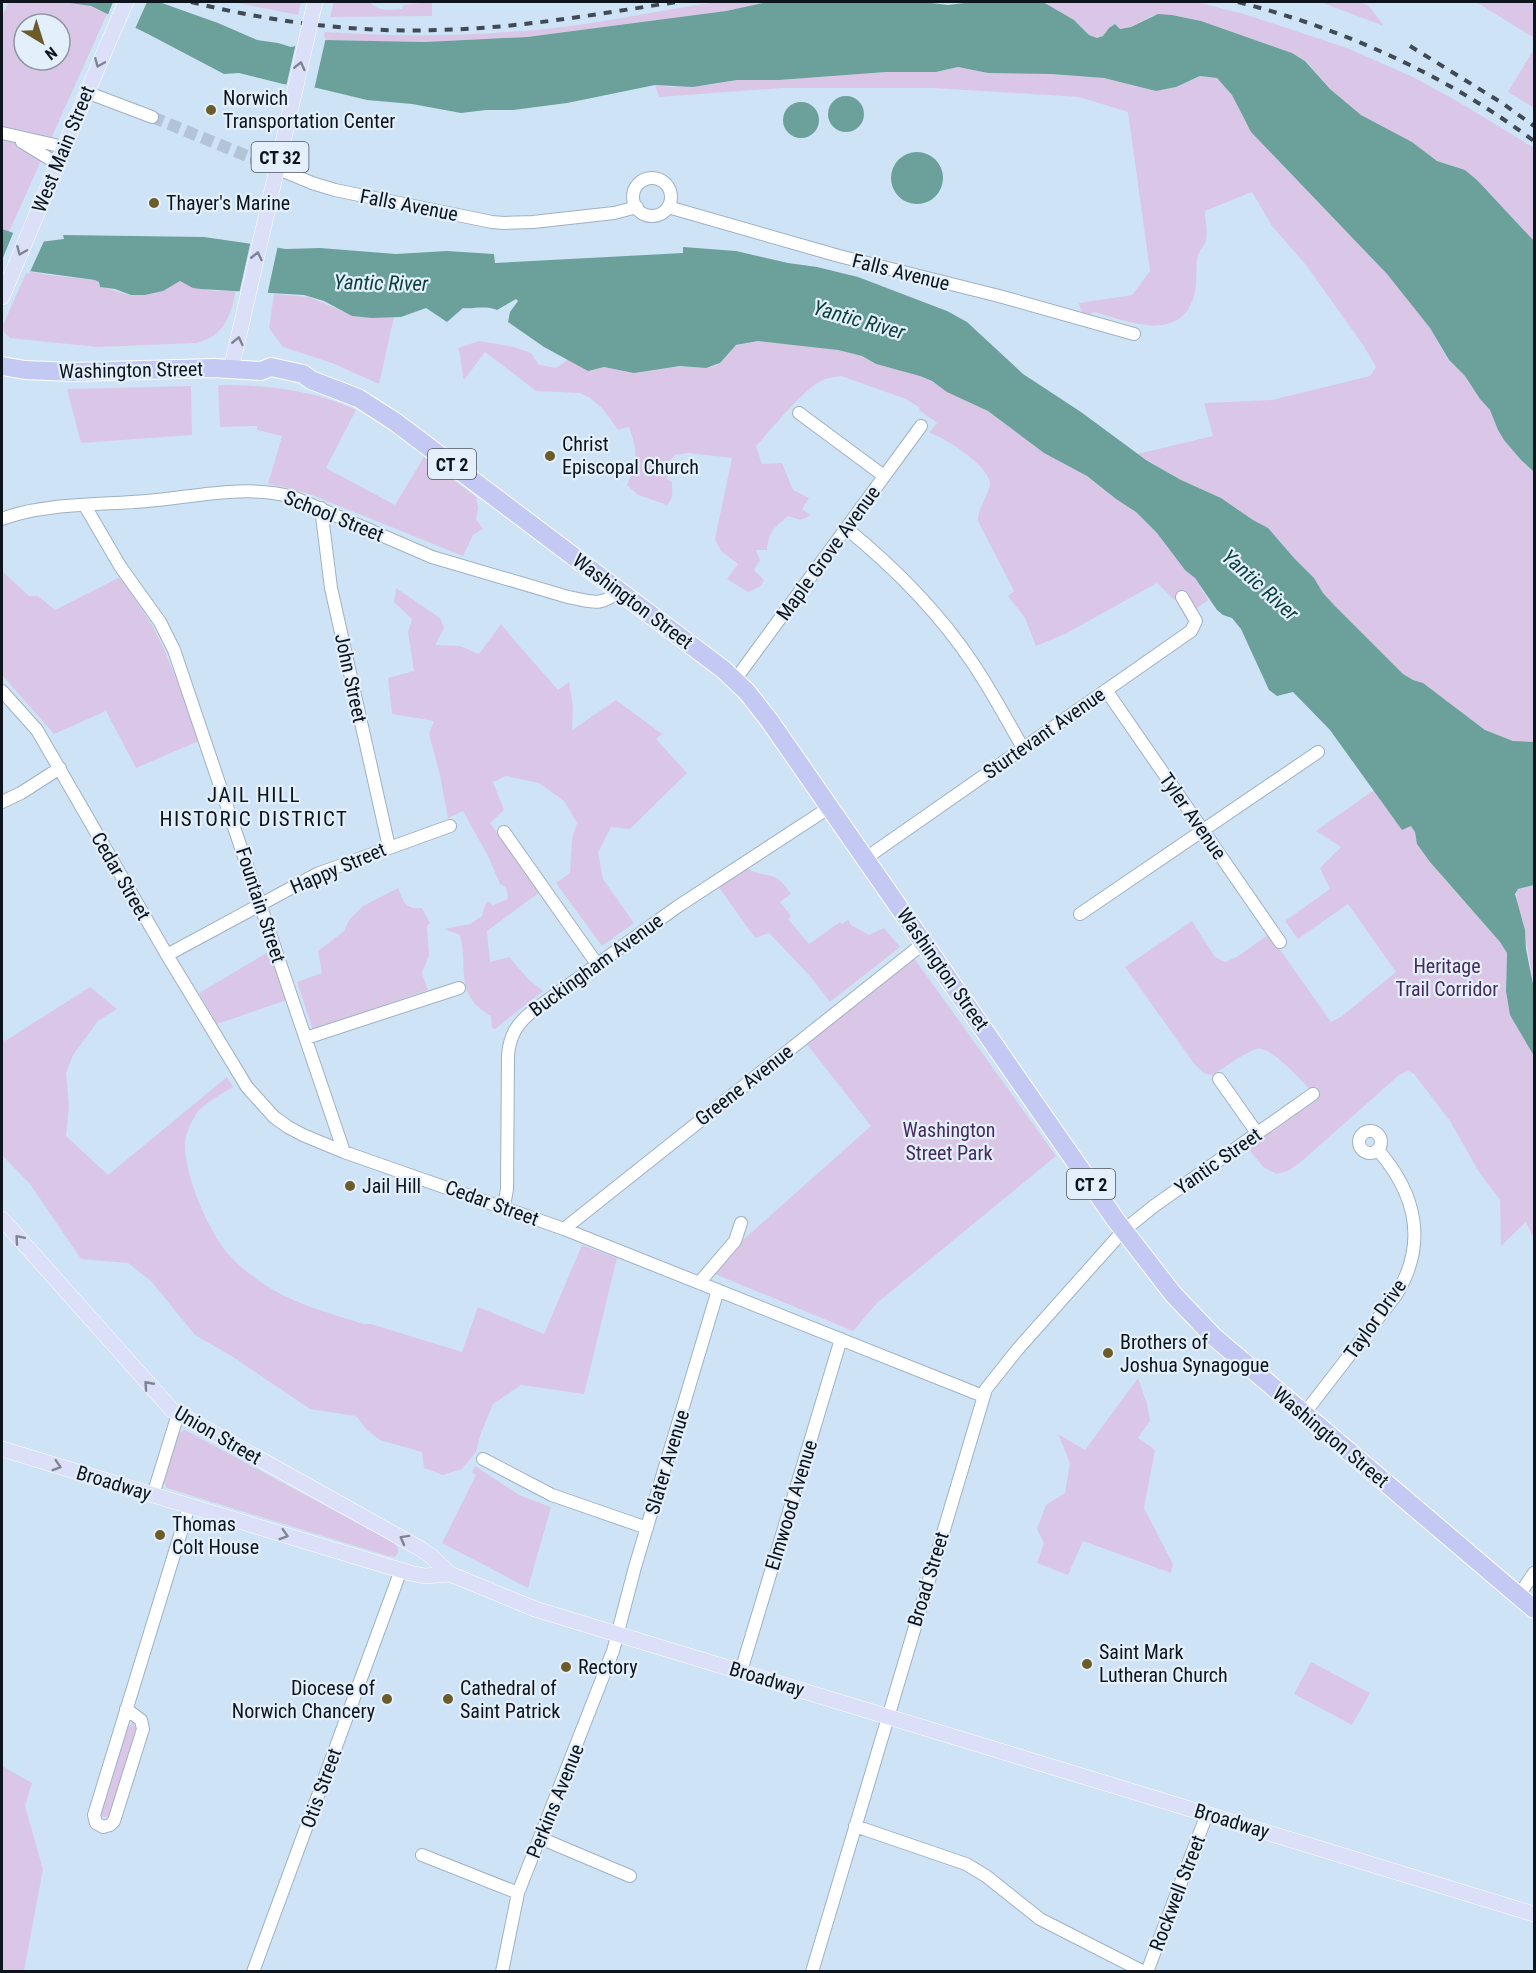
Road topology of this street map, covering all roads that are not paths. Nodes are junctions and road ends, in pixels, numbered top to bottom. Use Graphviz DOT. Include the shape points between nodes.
graph roads {
  1 [pos="126,2"];
  2 [pos="315,2"];
  3 [pos="86,92"];
  4 [pos="152,117"];
  5 [pos="2,133"];
  6 [pos="16,138"];
  7 [pos="64,147"];
  8 [pos="257,160"];
  9 [pos="58,164"];
  10 [pos="637,207"];
  11 [pos="668,207"];
  12 [pos="2,297"];
  13 [pos="1134,334"];
  14 [pos="2,366"];
  15 [pos="231,369"];
  16 [pos="799,413"];
  17 [pos="921,426"];
  18 [pos="884,476"];
  19 [pos="85,506"];
  20 [pos="321,508"];
  21 [pos="2,519"];
  22 [pos="846,528"];
  23 [pos="619,591"];
  24 [pos="1182,597"];
  25 [pos="735,680"];
  26 [pos="1106,690"];
  27 [pos="2,691"];
  28 [pos="1023,748"];
  29 [pos="1318,752"];
  30 [pos="60,768"];
  31 [pos="2,802"];
  32 [pos="830,807"];
  33 [pos="450,826"];
  34 [pos="1204,831"];
  35 [pos="504,832"];
  36 [pos="389,847"];
  37 [pos="866,858"];
  38 [pos="261,903"];
  39 [pos="1080,914"];
  40 [pos="925,942"];
  41 [pos="1280,942"];
  42 [pos="167,955"];
  43 [pos="597,964"];
  44 [pos="459,988"];
  45 [pos="306,1038"];
  46 [pos="1219,1079"];
  47 [pos="1313,1094"];
  48 [pos="1257,1133"];
  49 [pos="1378,1150"];
  50 [pos="344,1152"];
  51 [pos="504,1206"];
  52 [pos="2,1219"];
  53 [pos="741,1223"];
  54 [pos="564,1229"];
  55 [pos="1124,1231"];
  56 [pos="699,1283"];
  57 [pos="717,1290"];
  58 [pos="841,1340"];
  59 [pos="983,1396"];
  60 [pos="178,1414"];
  61 [pos="1304,1414"];
  62 [pos="2,1449"];
  63 [pos="483,1459"];
  64 [pos="153,1495"];
  65 [pos="189,1506"];
  66 [pos="647,1528"];
  67 [pos="401,1570"];
  68 [pos="1534,1573"];
  69 [pos="450,1574"];
  70 [pos="1519,1596"];
  71 [pos="1534,1609"];
  72 [pos="618,1634"];
  73 [pos="741,1671"];
  74 [pos="126,1709"];
  75 [pos="888,1716"];
  76 [pos="1207,1814"];
  77 [pos="855,1826"];
  78 [pos="540,1838"];
  79 [pos="422,1855"];
  80 [pos="630,1876"];
  81 [pos="518,1893"];
  82 [pos="1534,1914"];
  83 [pos="253,1971"];
  84 [pos="502,1971"];
  85 [pos="812,1971"];
  86 [pos="1146,1971"];
  1 -- 3 [label="main road, West Main Street, one-way"];
  15 -- 2 [label="main road, CT 32, one-way, bridge"];
  3 -- 4 [label="street"];
  3 -- 7 [label="main road, West Main Street"];
  5 -- 6 [label="street"];
  6 -- 7 [label="street"];
  6 -- 9 [label="street"];
  7 -- 9 [label="main road, West Main Street"];
  8 -- 10 [label="street, Falls Avenue" via="328,188 492,222 544,221"];
  9 -- 12 [label="main road, West Main Street, one-way"];
  10 -- 11 [label="street, Falls Avenue" via="645,214 655,215"];
  10 -- 11 [label="street" via="634,196 638,185 648,178 664,182 670,191"];
  11 -- 13 [label="street, Falls Avenue"];
  14 -- 15 [label="highway, Washington Street / CT 2" via="61,372"];
  15 -- 23 [label="highway, Washington Street / CT 2" via="278,368 303,374 358,398"];
  16 -- 18 [label="street"];
  17 -- 18 [label="street, Maple Grove Avenue"];
  18 -- 22 [label="street, Maple Grove Avenue"];
  19 -- 20 [label="street, School Street" via="257,491 293,497"];
  19 -- 21 [label="street, School Street" via="25,512"];
  19 -- 38 [label="street, Fountain Street" via="171,642"];
  20 -- 23 [label="street, School Street" via="432,557 568,597 604,602"];
  20 -- 36 [label="street, John Street" via="331,588"];
  22 -- 25 [label="street, Maple Grove Avenue"];
  22 -- 28 [label="street" via="898,573 935,613 982,677"];
  23 -- 25 [label="highway, Washington Street / CT 2"];
  24 -- 26 [label="street, Sturtevant Avenue" via="1195,617 1194,628"];
  25 -- 32 [label="highway, Washington Street / CT 2" via="769,720"];
  26 -- 28 [label="street, Sturtevant Avenue"];
  26 -- 34 [label="street, Tyler Avenue"];
  27 -- 30 [label="street, Cedar Street" via="37,730"];
  28 -- 37 [label="street, Sturtevant Avenue"];
  29 -- 34 [label="street"];
  30 -- 31 [label="street"];
  30 -- 42 [label="street, Cedar Street"];
  32 -- 37 [label="highway, Washington Street / CT 2"];
  32 -- 43 [label="street, Buckingham Avenue"];
  33 -- 36 [label="street, Happy Street"];
  34 -- 39 [label="street"];
  34 -- 41 [label="street, Tyler Avenue"];
  35 -- 43 [label="street"];
  36 -- 38 [label="street, Happy Street" via="317,874"];
  37 -- 40 [label="highway, Washington Street / CT 2"];
  38 -- 42 [label="street, Happy Street"];
  38 -- 45 [label="street, Fountain Street"];
  40 -- 54 [label="street, Greene Avenue"];
  40 -- 55 [label="highway, Washington Street / CT 2"];
  42 -- 50 [label="street, Cedar Street" via="260,1102 288,1127"];
  43 -- 51 [label="street, Buckingham Avenue" via="525,1017 512,1035 508,1055"];
  44 -- 45 [label="street"];
  45 -- 50 [label="street, Fountain Street"];
  46 -- 48 [label="street"];
  47 -- 48 [label="street, Yantic Street"];
  48 -- 55 [label="street, Yantic Street"];
  49 -- 61 [label="street, Taylor Drive" via="1396,1173 1410,1202 1414,1240 1410,1264 1396,1295"];
  50 -- 51 [label="street, Cedar Street"];
  51 -- 54 [label="street, Cedar Street"];
  60 -- 52 [label="main road, Union Street, one-way"];
  53 -- 56 [label="street" via="735,1241"];
  54 -- 56 [label="street, Cedar Street"];
  55 -- 59 [label="street, Broad Street" via="1017,1350"];
  55 -- 61 [label="highway, Washington Street / CT 2" via="1200,1323"];
  56 -- 57 [label="street, Cedar Street"];
  57 -- 58 [label="street, Cedar Street"];
  57 -- 66 [label="street, Slater Avenue"];
  58 -- 59 [label="street, Cedar Street"];
  58 -- 73 [label="street, Elmwood Avenue"];
  59 -- 75 [label="street, Broad Street"];
  60 -- 64 [label="street"];
  69 -- 60 [label="main road, Union Street, one-way" via="421,1549"];
  61 -- 70 [label="highway, Washington Street / CT 2"];
  62 -- 64 [label="main road, Broadway, one-way"];
  63 -- 66 [label="street" via="552,1495"];
  64 -- 65 [label="main road, Broadway"];
  65 -- 67 [label="main road, Broadway, one-way"];
  65 -- 74 [label="street"];
  66 -- 72 [label="street, Slater Avenue"];
  67 -- 69 [label="main road, Broadway" via="425,1576"];
  67 -- 83 [label="street, Otis Street"];
  68 -- 70 [label="street"];
  69 -- 72 [label="main road, Broadway" via="534,1609"];
  70 -- 71 [label="highway, Washington Street / CT 2"];
  72 -- 73 [label="main road, Broadway"];
  72 -- 78 [label="street, Perkins Avenue"];
  73 -- 75 [label="main road, Broadway"];
  74 -- 74 [label="street" via="94,1815 96,1823 103,1827 114,1821 143,1729 141,1719"];
  75 -- 76 [label="main road, Broadway"];
  75 -- 77 [label="street, Broad Street"];
  76 -- 82 [label="main road, Broadway"];
  76 -- 86 [label="street, Rockwell Street"];
  77 -- 85 [label="street, Broad Street"];
  77 -- 86 [label="street" via="966,1864 1040,1919"];
  78 -- 80 [label="street"];
  78 -- 81 [label="street, Perkins Avenue"];
  79 -- 81 [label="street"];
  81 -- 84 [label="street, Perkins Avenue"];
}
